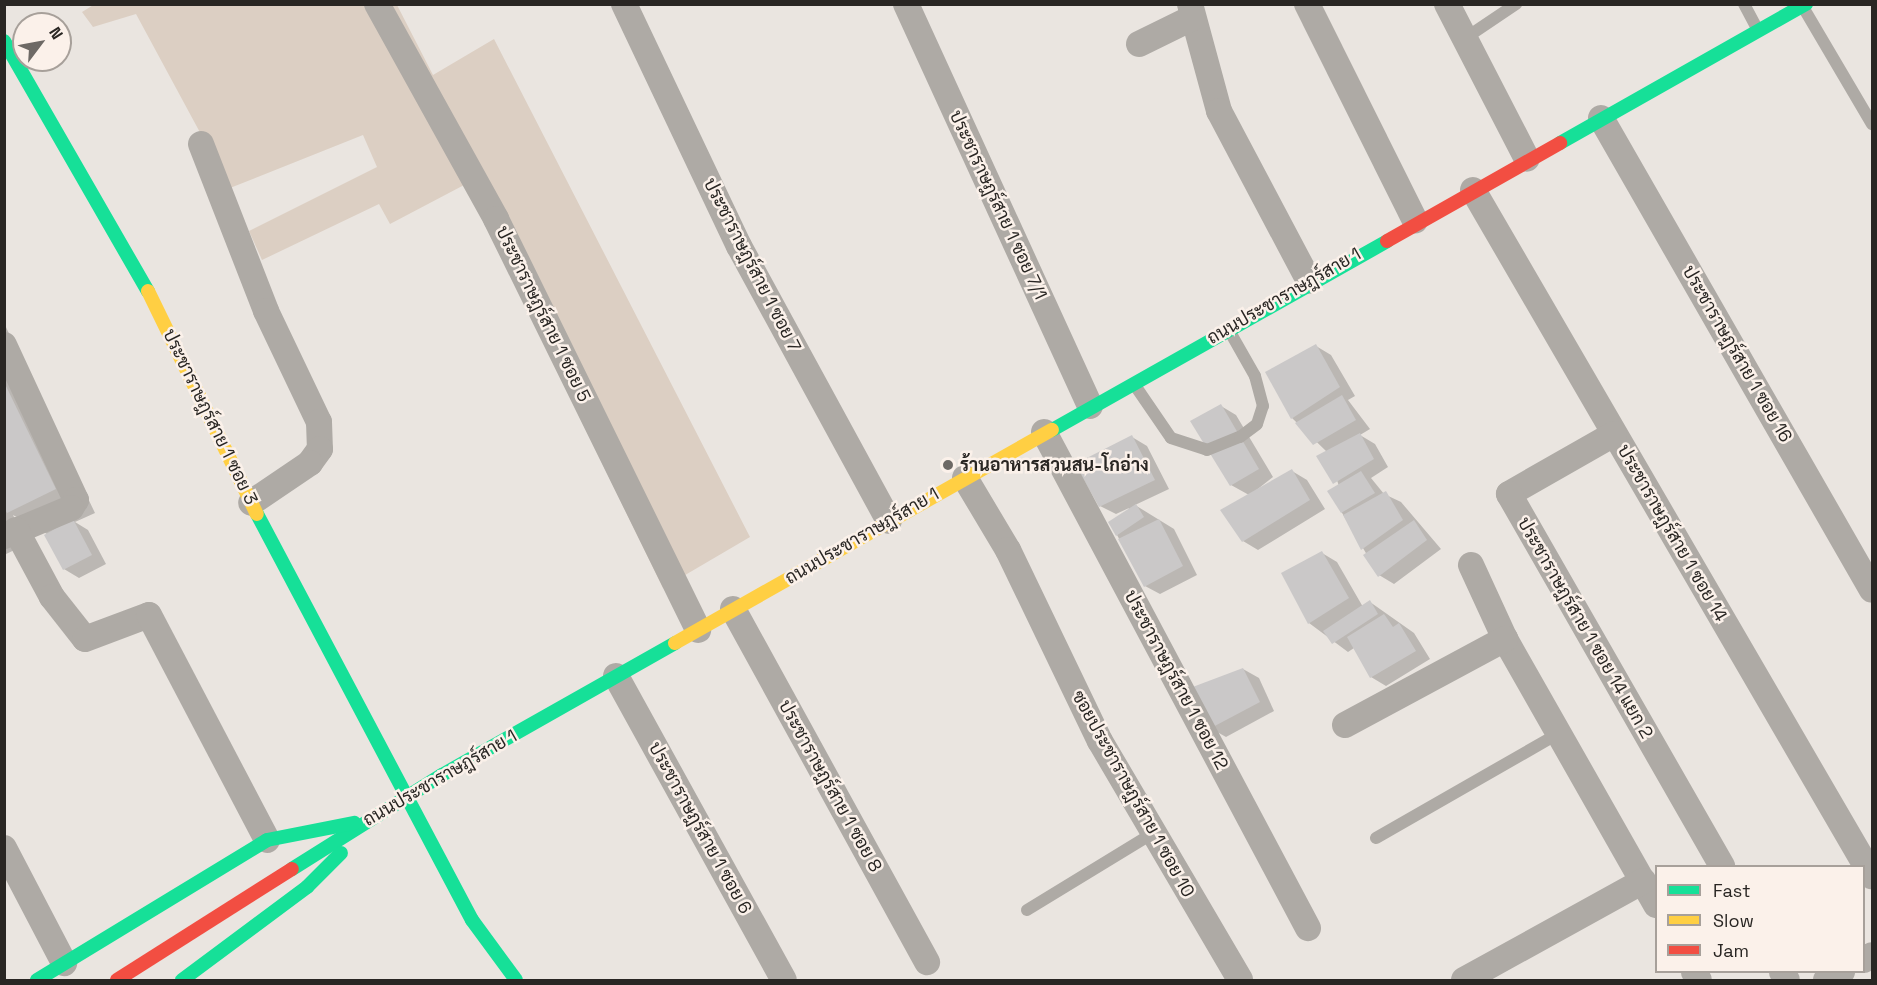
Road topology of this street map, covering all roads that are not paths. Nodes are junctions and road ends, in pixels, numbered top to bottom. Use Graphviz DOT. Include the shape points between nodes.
graph roads {
  1 [pos="377,4"];
  2 [pos="624,4"];
  3 [pos="906,4"];
  4 [pos="1307,4"];
  5 [pos="1447,4"];
  6 [pos="1516,4"];
  7 [pos="1744,4"];
  8 [pos="1804,5"];
  9 [pos="1191,11"];
  10 [pos="1759,30"];
  11 [pos="1464,39"];
  12 [pos="4,41"];
  13 [pos="1139,44"];
  14 [pos="1600,118"];
  15 [pos="1872,124"];
  16 [pos="201,144"];
  17 [pos="1527,159"];
  18 [pos="1473,190"];
  19 [pos="1415,221"];
  20 [pos="1309,280"];
  21 [pos="1228,328"];
  22 [pos="4,345"];
  23 [pos="1133,382"];
  24 [pos="1090,406"];
  25 [pos="1044,432"];
  26 [pos="1614,434"];
  27 [pos="965,478"];
  28 [pos="251,503"];
  29 [pos="889,520"];
  30 [pos="10,533"];
  31 [pos="1471,565"];
  32 [pos="1872,590"];
  33 [pos="733,609"];
  34 [pos="698,630"];
  35 [pos="1505,639"];
  36 [pos="616,676"];
  37 [pos="1345,725"];
  38 [pos="1559,733"];
  39 [pos="406,796"];
  40 [pos="363,823"];
  41 [pos="1155,832"];
  42 [pos="1376,838"];
  43 [pos="267,840"];
  44 [pos="4,848"];
  45 [pos="1721,865"];
  46 [pos="1872,876"];
  47 [pos="1643,881"];
  48 [pos="1655,903"];
  49 [pos="1027,910"];
  50 [pos="1308,927"];
  51 [pos="927,962"];
  52 [pos="64,963"];
  53 [pos="1840,973"];
  54 [pos="37,981"];
  55 [pos="117,981"];
  56 [pos="182,981"];
  57 [pos="516,981"];
  58 [pos="784,981"];
  59 [pos="1240,981"];
  60 [pos="1464,981"];
  61 [pos="1826,981"];
  1 -- 34 [label="street, ประชาราษฎร์สาย 1 ซอย 5" via="496,219"];
  2 -- 29 [label="street, ประชาราษฎร์สาย 1 ซอย 7" via="739,246"];
  3 -- 24 [label="street, ประชาราษฎร์สาย 1 ซอย 7/1"];
  4 -- 19 [label="street"];
  5 -- 11 [label="street"];
  6 -- 11 [label="lane"];
  7 -- 10 [label="lane"];
  8 -- 10 [label="main road, ถนนประชาราษฎร์สาย 1"];
  8 -- 15 [label="lane"];
  9 -- 13 [label="street"];
  9 -- 20 [label="street" via="1219,111"];
  10 -- 14 [label="main road, ถนนประชาราษฎร์สาย 1"];
  11 -- 17 [label="street"];
  12 -- 28 [label="main road, ประชาราษฎร์สาย 1 ซอย 3" via="157,307"];
  14 -- 17 [label="main road, ถนนประชาราษฎร์สาย 1"];
  14 -- 32 [label="street, ประชาราษฎร์สาย 1 ซอย 16"];
  16 -- 28 [label="street" via="266,311 320,422 320,449 310,463"];
  17 -- 18 [label="main road, ถนนประชาราษฎร์สาย 1"];
  18 -- 19 [label="main road, ถนนประชาราษฎร์สาย 1"];
  18 -- 26 [label="street, ประชาราษฎร์สาย 1 ซอย 14"];
  19 -- 20 [label="main road, ถนนประชาราษฎร์สาย 1"];
  20 -- 21 [label="main road, ถนนประชาราษฎร์สาย 1"];
  21 -- 23 [label="main road, ถนนประชาราษฎร์สาย 1"];
  21 -- 23 [label="lane" via="1255,376 1263,406 1257,424 1240,437 1207,450 1171,438"];
  22 -- 30 [label="street" via="76,500 70,508"];
  23 -- 24 [label="main road, ถนนประชาราษฎร์สาย 1"];
  24 -- 25 [label="main road, ถนนประชาราษฎร์สาย 1"];
  25 -- 27 [label="main road, ถนนประชาราษฎร์สาย 1"];
  25 -- 50 [label="street, ประชาราษฎร์สาย 1 ซอย 12"];
  26 -- 45 [label="street, ประชาราษฎร์สาย 1 ซอย 14 แยก 2" via="1509,494"];
  26 -- 46 [label="street, ประชาราษฎร์สาย 1 ซอย 14"];
  27 -- 29 [label="main road, ถนนประชาราษฎร์สาย 1"];
  27 -- 41 [label="street, ซอยประชาราษฎร์สาย 1 ซอย 10" via="1008,550 1100,741"];
  28 -- 39 [label="main road, ประชาราษฎร์สาย 1 ซอย 3"];
  29 -- 33 [label="main road, ถนนประชาราษฎร์สาย 1"];
  30 -- 43 [label="street" via="85,639 149,615"];
  31 -- 35 [label="street"];
  33 -- 34 [label="main road, ถนนประชาราษฎร์สาย 1"];
  33 -- 51 [label="street, ประชาราษฎร์สาย 1 ซอย 8"];
  34 -- 36 [label="main road, ถนนประชาราษฎร์สาย 1"];
  35 -- 37 [label="street"];
  35 -- 38 [label="street"];
  36 -- 39 [label="main road, ถนนประชาราษฎร์สาย 1"];
  36 -- 58 [label="street, ประชาราษฎร์สาย 1 ซอย 6"];
  38 -- 42 [label="lane"];
  38 -- 47 [label="street"];
  39 -- 40 [label="main road, ถนนประชาราษฎร์สาย 1"];
  39 -- 57 [label="main road, ประชาราษฎร์สาย 1 ซอย 3" via="472,920"];
  40 -- 43 [label="main road"];
  40 -- 55 [label="main road, ถนนประชาราษฎร์สาย 1"];
  40 -- 56 [label="main road" via="307,887"];
  41 -- 49 [label="lane"];
  41 -- 59 [label="street, ซอยประชาราษฎร์สาย 1 ซอย 10"];
  43 -- 52 [label="main road"];
  44 -- 52 [label="street"];
  47 -- 48 [label="street"];
  47 -- 60 [label="street"];
  52 -- 54 [label="main road"];
  53 -- 61 [label="street"];
}
